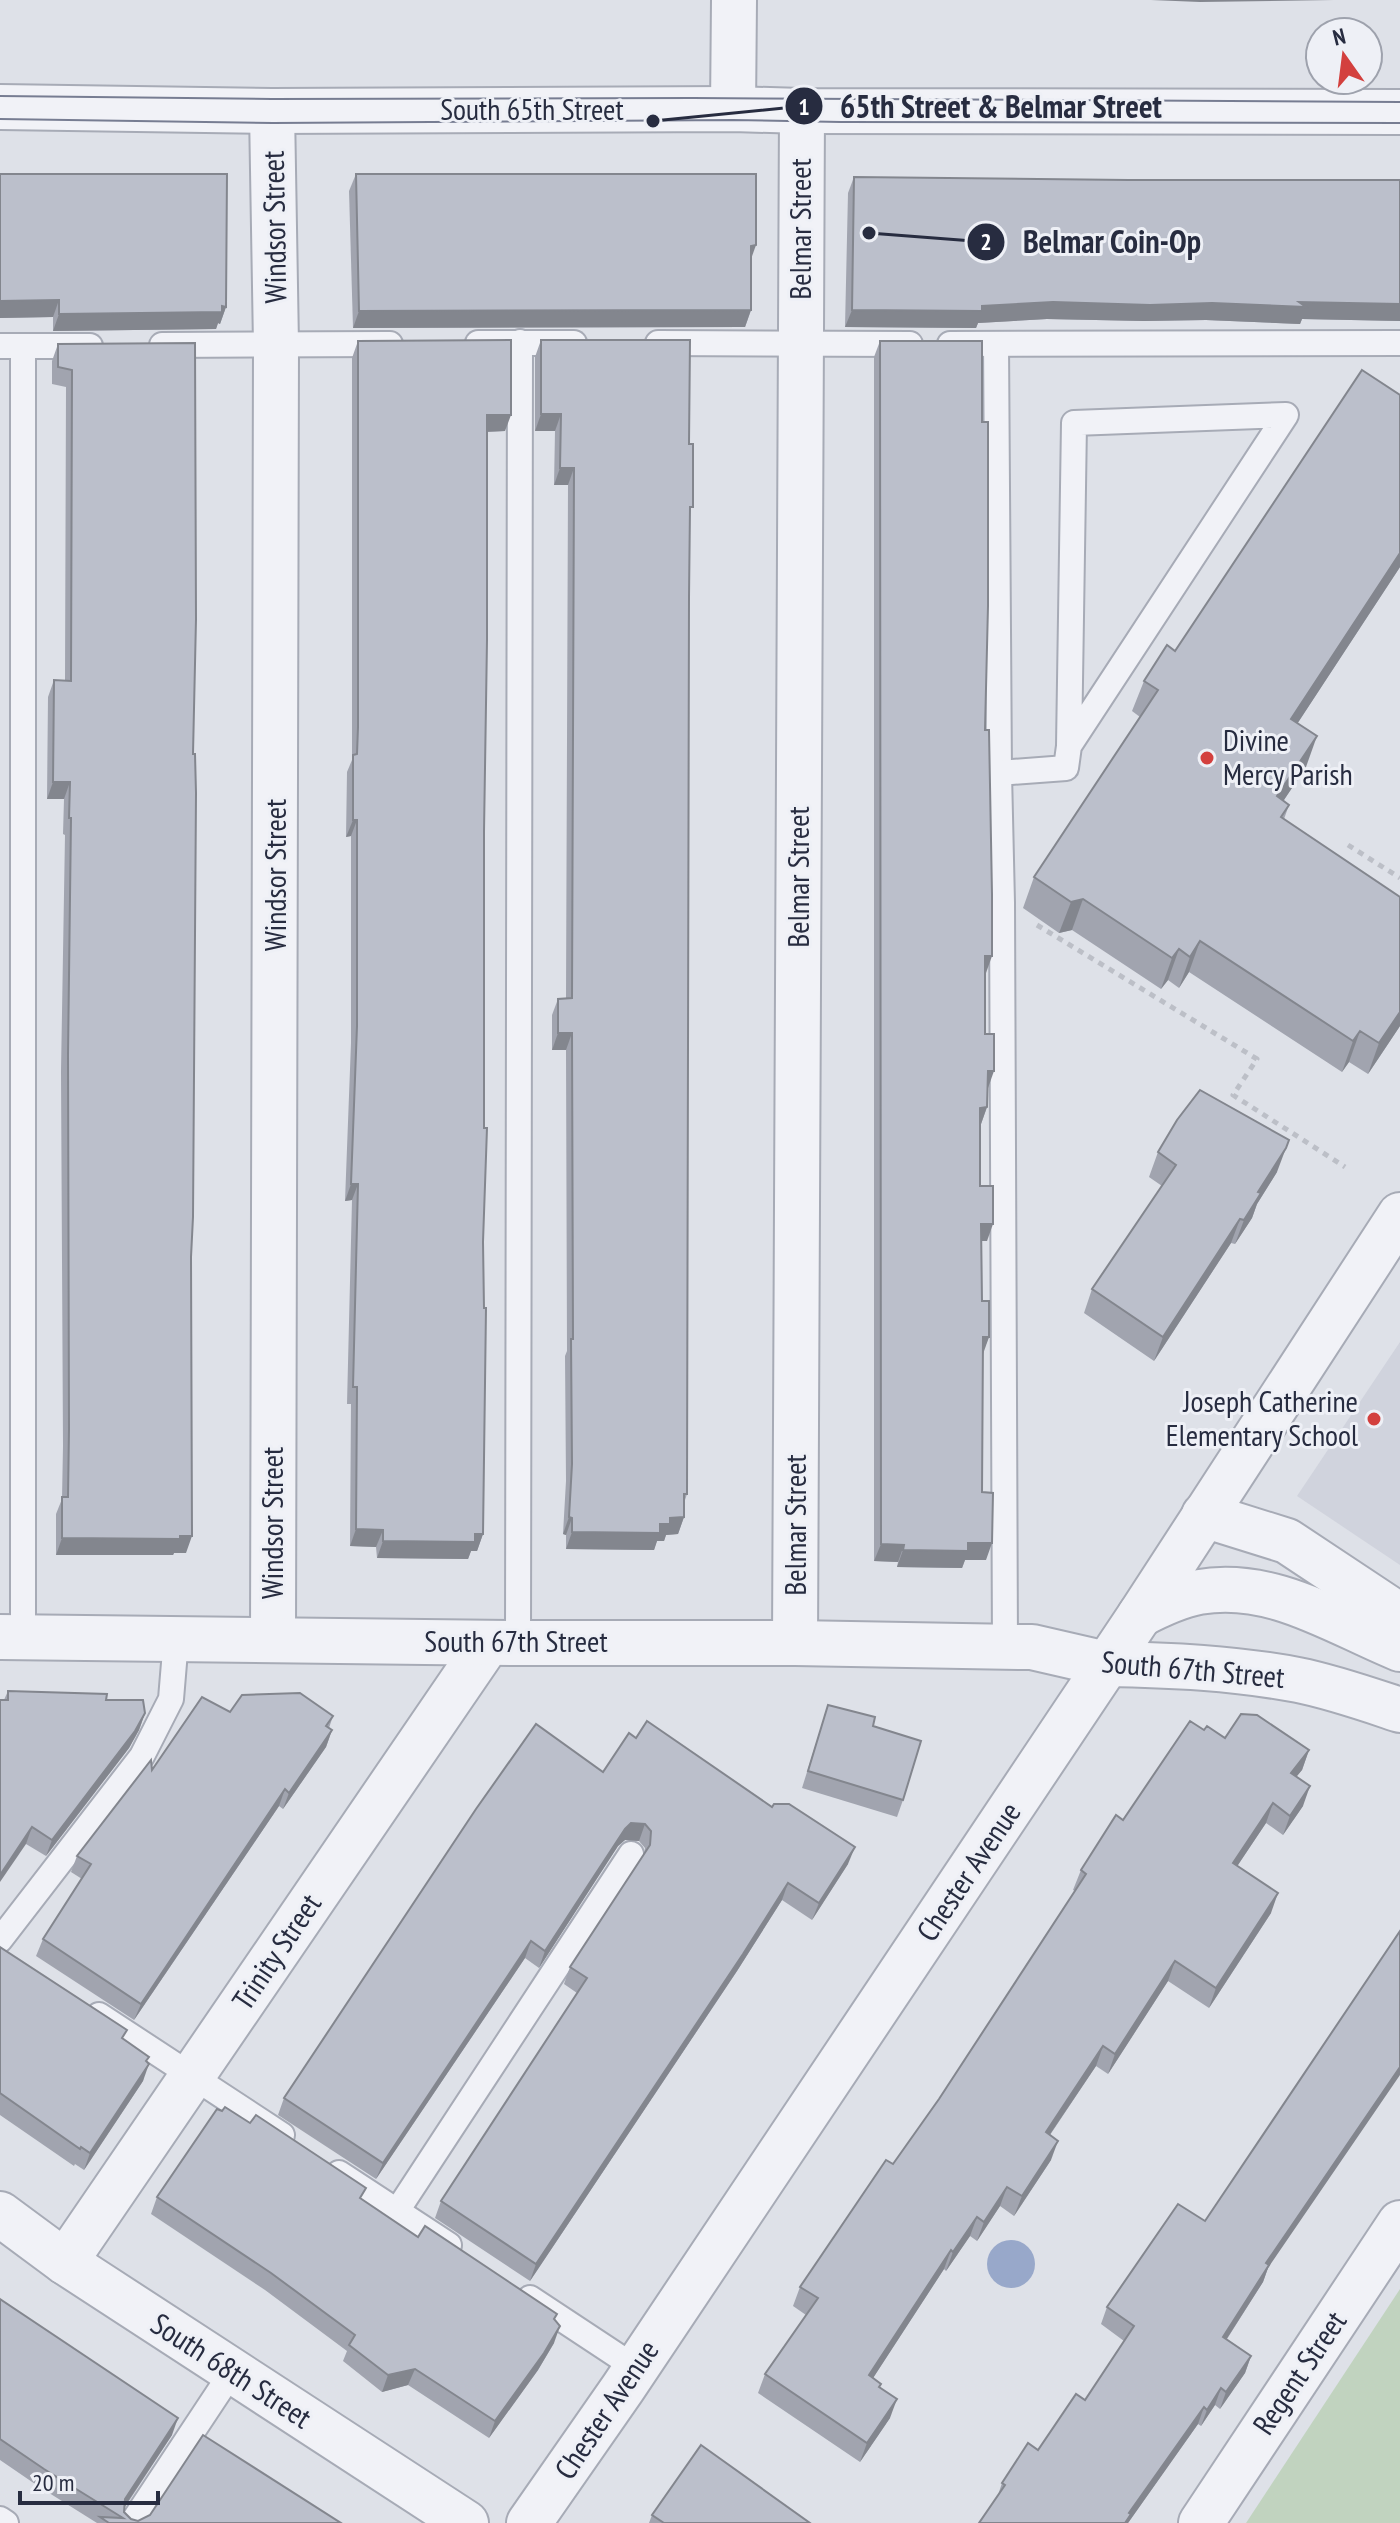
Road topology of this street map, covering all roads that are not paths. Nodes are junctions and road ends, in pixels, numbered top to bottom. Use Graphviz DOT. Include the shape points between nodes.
graph roads {
  1 [pos="734,0"];
  2 [pos="0,107"];
  3 [pos="733,109"];
  4 [pos="272,111"];
  5 [pos="802,111"];
  6 [pos="1400,112"];
  7 [pos="520,342"];
  8 [pos="414,343"];
  9 [pos="459,343"];
  10 [pos="598,343"];
  11 [pos="630,343"];
  12 [pos="1400,343"];
  13 [pos="801,344"];
  14 [pos="996,344"];
  15 [pos="276,345"];
  16 [pos="12,346"];
  17 [pos="1069,746"];
  18 [pos="999,773"];
  19 [pos="1400,1215"];
  20 [pos="1204,1515"];
  21 [pos="1140,1615"];
  22 [pos="1400,1616"];
  23 [pos="12,1637"];
  24 [pos="176,1639"];
  25 [pos="273,1639"];
  26 [pos="503,1643"];
  27 [pos="795,1643"];
  28 [pos="1018,1647"];
  29 [pos="1400,1649"];
  30 [pos="1106,1664"];
  31 [pos="1400,1710"];
  32 [pos="631,1854"];
  33 [pos="4,1949"];
  34 [pos="77,2000"];
  35 [pos="192,2076"];
  36 [pos="397,2211"];
  37 [pos="0,2214"];
  38 [pos="1400,2223"];
  39 [pos="474,2261"];
  40 [pos="65,2262"];
  41 [pos="512,2287"];
  42 [pos="636,2368"];
  43 [pos="232,2372"];
  44 [pos="132,2523"];
  45 [pos="466,2523"];
  46 [pos="529,2523"];
  47 [pos="1201,2523"];
  1 -- 3 [label="street"];
  2 -- 4 [label="street, South 65th Street"];
  3 -- 4 [label="street, South 65th Street"];
  3 -- 5 [label="street, South 65th Street"];
  4 -- 15 [label="street, Windsor Street"];
  5 -- 6 [label="street, South 65th Street"];
  5 -- 13 [label="street, Belmar Street"];
  7 -- 9 [label="lane"];
  7 -- 10 [label="lane"];
  7 -- 26 [label="lane"];
  8 -- 15 [label="lane"];
  11 -- 13 [label="lane"];
  12 -- 14 [label="lane"];
  13 -- 14 [label="lane"];
  13 -- 27 [label="street, Belmar Street"];
  14 -- 18 [label="lane"];
  15 -- 16 [label="lane"];
  15 -- 25 [label="street, Windsor Street"];
  16 -- 23 [label="lane"];
  17 -- 17 [label="lane" via="1074,423 1286,415 1217,521"];
  17 -- 18 [label="lane" via="1066,768"];
  18 -- 28 [label="lane"];
  19 -- 20 [label="street, Chester Avenue"];
  20 -- 21 [label="street, Chester Avenue"];
  20 -- 22 [label="street" via="1287,1541"];
  21 -- 28 [label="street, South 67th Street" via="1104,1629"];
  21 -- 29 [label="street, South 67th Street" via="1201,1592 1248,1592 1303,1604"];
  21 -- 30 [label="street, Chester Avenue"];
  23 -- 24 [label="street, South 67th Street"];
  24 -- 25 [label="street, South 67th Street"];
  24 -- 33 [label="lane" via="171,1699 142,1756"];
  25 -- 26 [label="street, South 67th Street"];
  26 -- 27 [label="street, South 67th Street"];
  26 -- 35 [label="street, Trinity Street"];
  27 -- 28 [label="street, South 67th Street"];
  28 -- 30 [label="street, South 67th Street"];
  30 -- 31 [label="street, South 67th Street" via="1224,1668 1301,1681"];
  30 -- 42 [label="street, Chester Avenue"];
  32 -- 36 [label="lane"];
  34 -- 35 [label="lane"];
  35 -- 36 [label="lane"];
  35 -- 40 [label="street, Trinity Street"];
  36 -- 39 [label="lane"];
  37 -- 40 [label="street, South 68th Street"];
  38 -- 47 [label="street, Regent Street"];
  40 -- 43 [label="street, South 68th Street"];
  41 -- 42 [label="lane"];
  42 -- 46 [label="street, Chester Avenue"];
  43 -- 44 [label="lane"];
  43 -- 45 [label="street, South 68th Street"];
}
